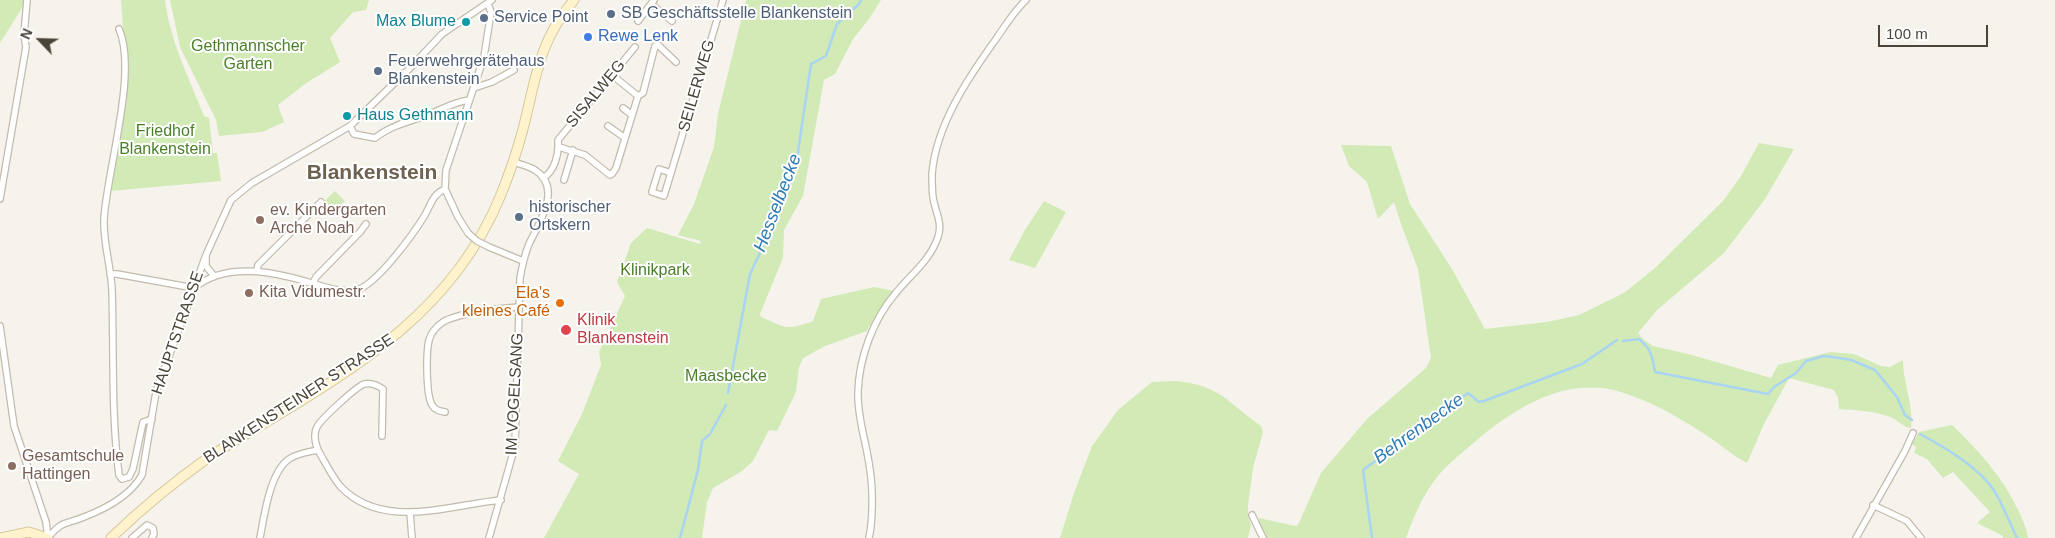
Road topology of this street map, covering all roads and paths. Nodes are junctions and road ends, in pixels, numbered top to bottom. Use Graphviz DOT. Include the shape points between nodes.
graph roads {
  1 [pos="27,0"];
  2 [pos="574,0"];
  3 [pos="723,0"];
  4 [pos="1026,0"];
  5 [pos="490,2"];
  6 [pos="652,2"];
  7 [pos="638,21"];
  8 [pos="672,21"];
  9 [pos="118,29"];
  10 [pos="635,47"];
  11 [pos="676,62"];
  12 [pos="514,70"];
  13 [pos="612,74"];
  14 [pos="474,88"];
  15 [pos="638,96"];
  16 [pos="469,100"];
  17 [pos="623,108"];
  18 [pos="632,114"];
  19 [pos="350,126"];
  20 [pos="608,126"];
  21 [pos="625,138"];
  22 [pos="558,144"];
  23 [pos="573,150"];
  24 [pos="513,162"];
  25 [pos="671,173"];
  26 [pos="542,178"];
  27 [pos="564,180"];
  28 [pos="445,189"];
  29 [pos="0,199"];
  30 [pos="321,202"];
  31 [pos="366,224"];
  32 [pos="206,255"];
  33 [pos="523,261"];
  34 [pos="257,272"];
  35 [pos="110,274"];
  36 [pos="214,276"];
  37 [pos="313,283"];
  38 [pos="194,288"];
  39 [pos="518,307"];
  40 [pos="0,326"];
  41 [pos="445,412"];
  42 [pos="152,419"];
  43 [pos="1913,433"];
  44 [pos="382,436"];
  45 [pos="318,450"];
  46 [pos="501,500"];
  47 [pos="1873,505"];
  48 [pos="410,512"];
  49 [pos="1252,515"];
  50 [pos="0,538"];
  51 [pos="48,538"];
  52 [pos="111,538"];
  53 [pos="132,538"];
  54 [pos="152,538"];
  55 [pos="260,538"];
  56 [pos="412,538"];
  57 [pos="489,538"];
  58 [pos="869,538"];
  59 [pos="1263,538"];
  60 [pos="1856,538"];
  61 [pos="1921,538"];
  1 -- 29 [label="street" via="26,47"];
  2 -- 24 [label="main road, BLANKENSTEINER STRASSE" via="556,24 541,54"];
  3 -- 25 [label="street, SEILERWEG"];
  4 -- 58 [label="street" via="972,72 953,104 940,138 932,174 933,198 940,221 938,236 919,269 886,306 861,365 858,392 860,422 871,471"];
  5 -- 14 [label="street" via="492,12 484,57"];
  5 -- 19 [label="street, HAUPTSTRASSE" via="442,34"];
  6 -- 7 [label="street"];
  6 -- 8 [label="street"];
  9 -- 35 [label="street" via="123,39 124,81 104,217"];
  10 -- 13 [label="street, SISALWEG"];
  11 -- 15 [label="street" via="655,46 642,94"];
  12 -- 14 [label="street"];
  13 -- 15 [label="street"];
  13 -- 22 [label="street, SISALWEG"];
  14 -- 16 [label="street"];
  15 -- 18 [label="street"];
  16 -- 19 [label="street" via="456,101 403,122 375,138 354,134"];
  16 -- 28 [label="street" via="446,170"];
  17 -- 18 [label="street"];
  18 -- 21 [label="street"];
  19 -- 32 [label="street, HAUPTSTRASSE" via="238,194 227,207"];
  20 -- 21 [label="street"];
  21 -- 23 [label="street" via="612,174"];
  22 -- 23 [label="street"];
  22 -- 26 [label="street" via="552,170"];
  23 -- 27 [label="street"];
  24 -- 26 [label="street" via="534,170"];
  24 -- 52 [label="main road, BLANKENSTEINER STRASSE" via="473,249 450,281 416,318 357,365 208,457 137,512"];
  25 -- 25 [label="street, SEILERWEG" via="664,196 652,192 659,169"];
  26 -- 33 [label="street, IM VOGELSANG" via="547,187 548,201"];
  28 -- 33 [label="street, bridge" via="458,218 477,241"];
  28 -- 37 [label="street" via="437,192 417,226 369,284 351,291"];
  30 -- 34 [label="street" via="258,265"];
  31 -- 37 [label="street"];
  32 -- 36 [label="street, HAUPTSTRASSE" via="206,266"];
  32 -- 38 [label="street, HAUPTSTRASSE"];
  33 -- 39 [label="street, IM VOGELSANG"];
  34 -- 36 [label="street"];
  34 -- 37 [label="street" via="281,274"];
  35 -- 38 [label="street"];
  35 -- 42 [label="street" via="115,439 122,479 129,477 133,469 143,422"];
  36 -- 38 [label="street"];
  38 -- 42 [label="street, HAUPTSTRASSE" via="156,392"];
  39 -- 41 [label="street" via="456,317 434,330 429,340 426,368 430,403 436,410"];
  39 -- 46 [label="street, IM VOGELSANG" via="516,439"];
  40 -- 51 [label="street" via="14,426 46,522"];
  42 -- 51 [label="street, HAUPTSTRASSE" via="142,475 135,486 92,514 60,525"];
  43 -- 47 [label="street"];
  44 -- 45 [label="street" via="383,389 366,384 318,424 315,434"];
  45 -- 48 [label="street" via="340,485 358,500 385,511"];
  45 -- 55 [label="street" via="294,457 280,469 270,494"];
  46 -- 48 [label="street"];
  46 -- 57 [label="street, IM VOGELSANG"];
  47 -- 60 [label="street"];
  47 -- 61 [label="street" via="1907,521"];
  48 -- 56 [label="street"];
  49 -- 59 [label="street"];
  50 -- 51 [label="main road" via="29,532"];
  53 -- 54 [label="street" via="147,525 153,528"];
}
